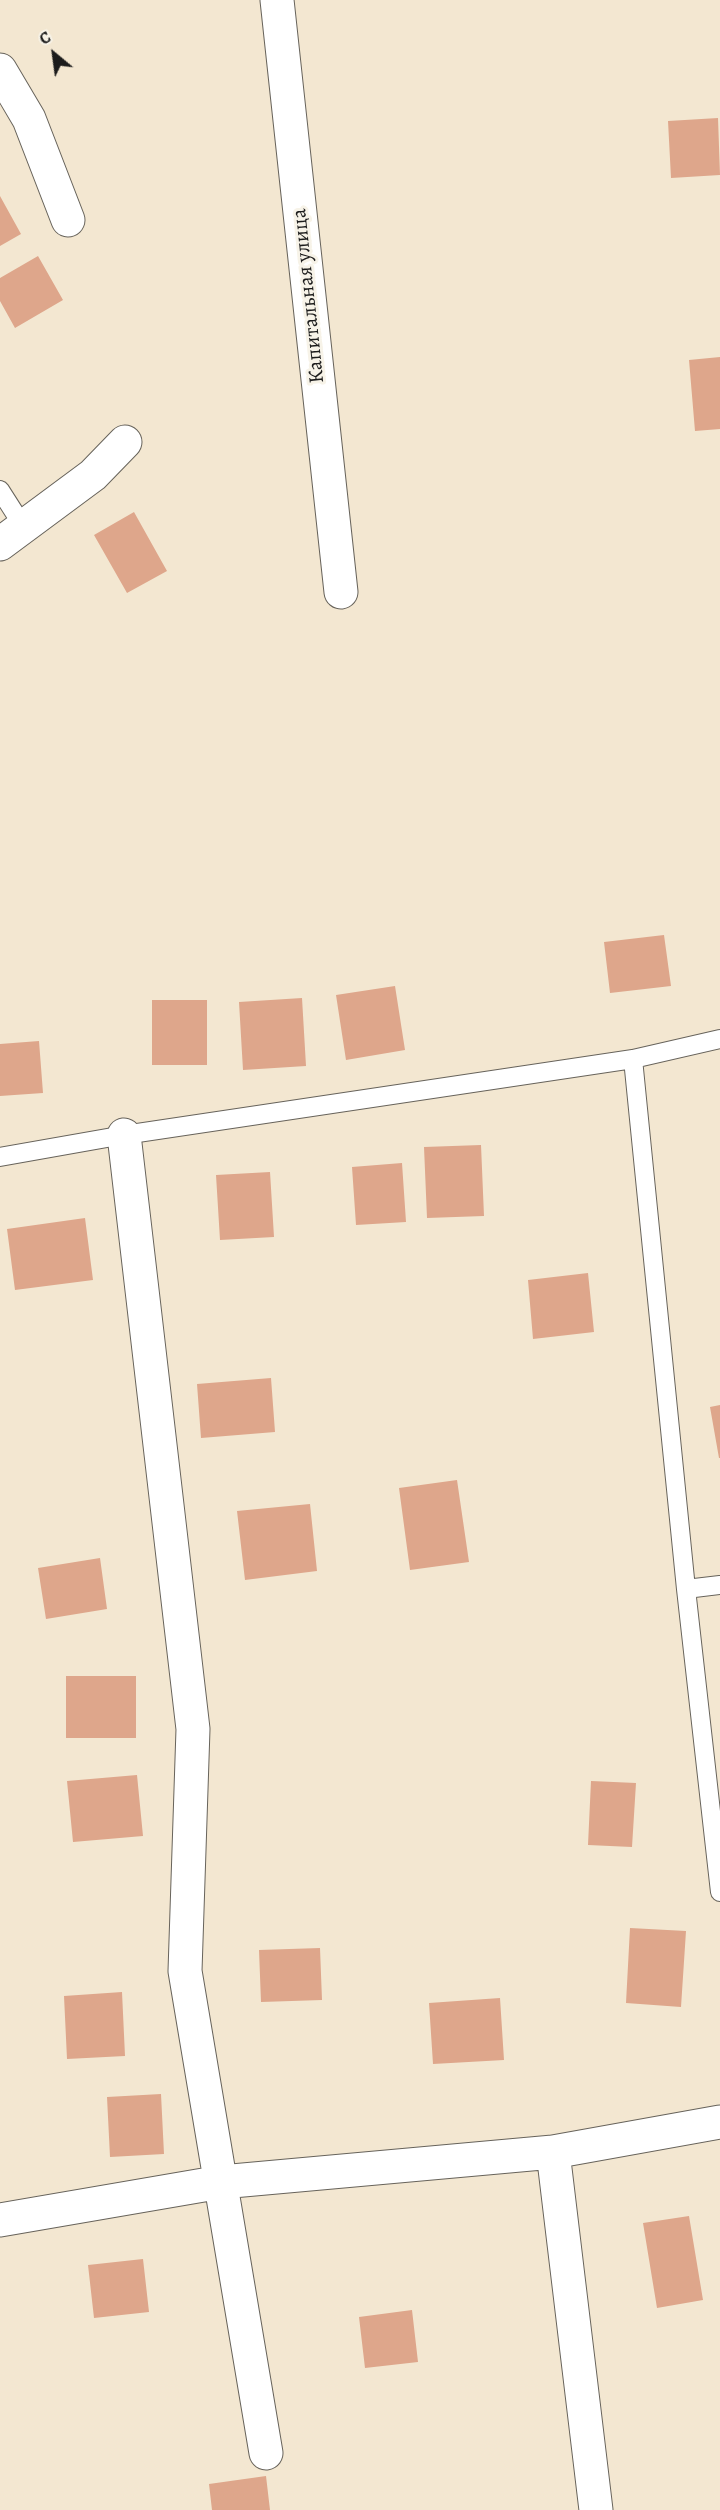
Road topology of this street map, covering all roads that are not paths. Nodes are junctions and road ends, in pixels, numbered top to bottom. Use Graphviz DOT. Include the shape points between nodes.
graph roads {
  1 [pos="277,0"];
  2 [pos="0,70"];
  3 [pos="69,220"];
  4 [pos="125,442"];
  5 [pos="0,490"];
  6 [pos="12,535"];
  7 [pos="341,592"];
  8 [pos="720,1039"];
  9 [pos="633,1059"];
  10 [pos="124,1135"];
  11 [pos="0,1157"];
  12 [pos="720,1584"];
  13 [pos="686,1589"];
  14 [pos="720,1892"];
  15 [pos="720,2122"];
  16 [pos="553,2152"];
  17 [pos="221,2182"];
  18 [pos="0,2220"];
  19 [pos="266,2454"];
  20 [pos="596,2510"];
  1 -- 7 [label="street, Капитальная улица"];
  2 -- 3 [label="street" via="29,120"];
  4 -- 6 [label="street" via="93,475"];
  5 -- 6 [label="lane"];
  8 -- 9 [label="lane"];
  9 -- 10 [label="lane"];
  9 -- 13 [label="lane"];
  10 -- 11 [label="lane"];
  10 -- 17 [label="street" via="193,1729 184,1971"];
  12 -- 13 [label="lane"];
  13 -- 14 [label="lane"];
  15 -- 16 [label="street"];
  16 -- 17 [label="street"];
  16 -- 20 [label="street"];
  17 -- 18 [label="street"];
  17 -- 19 [label="street"];
}
